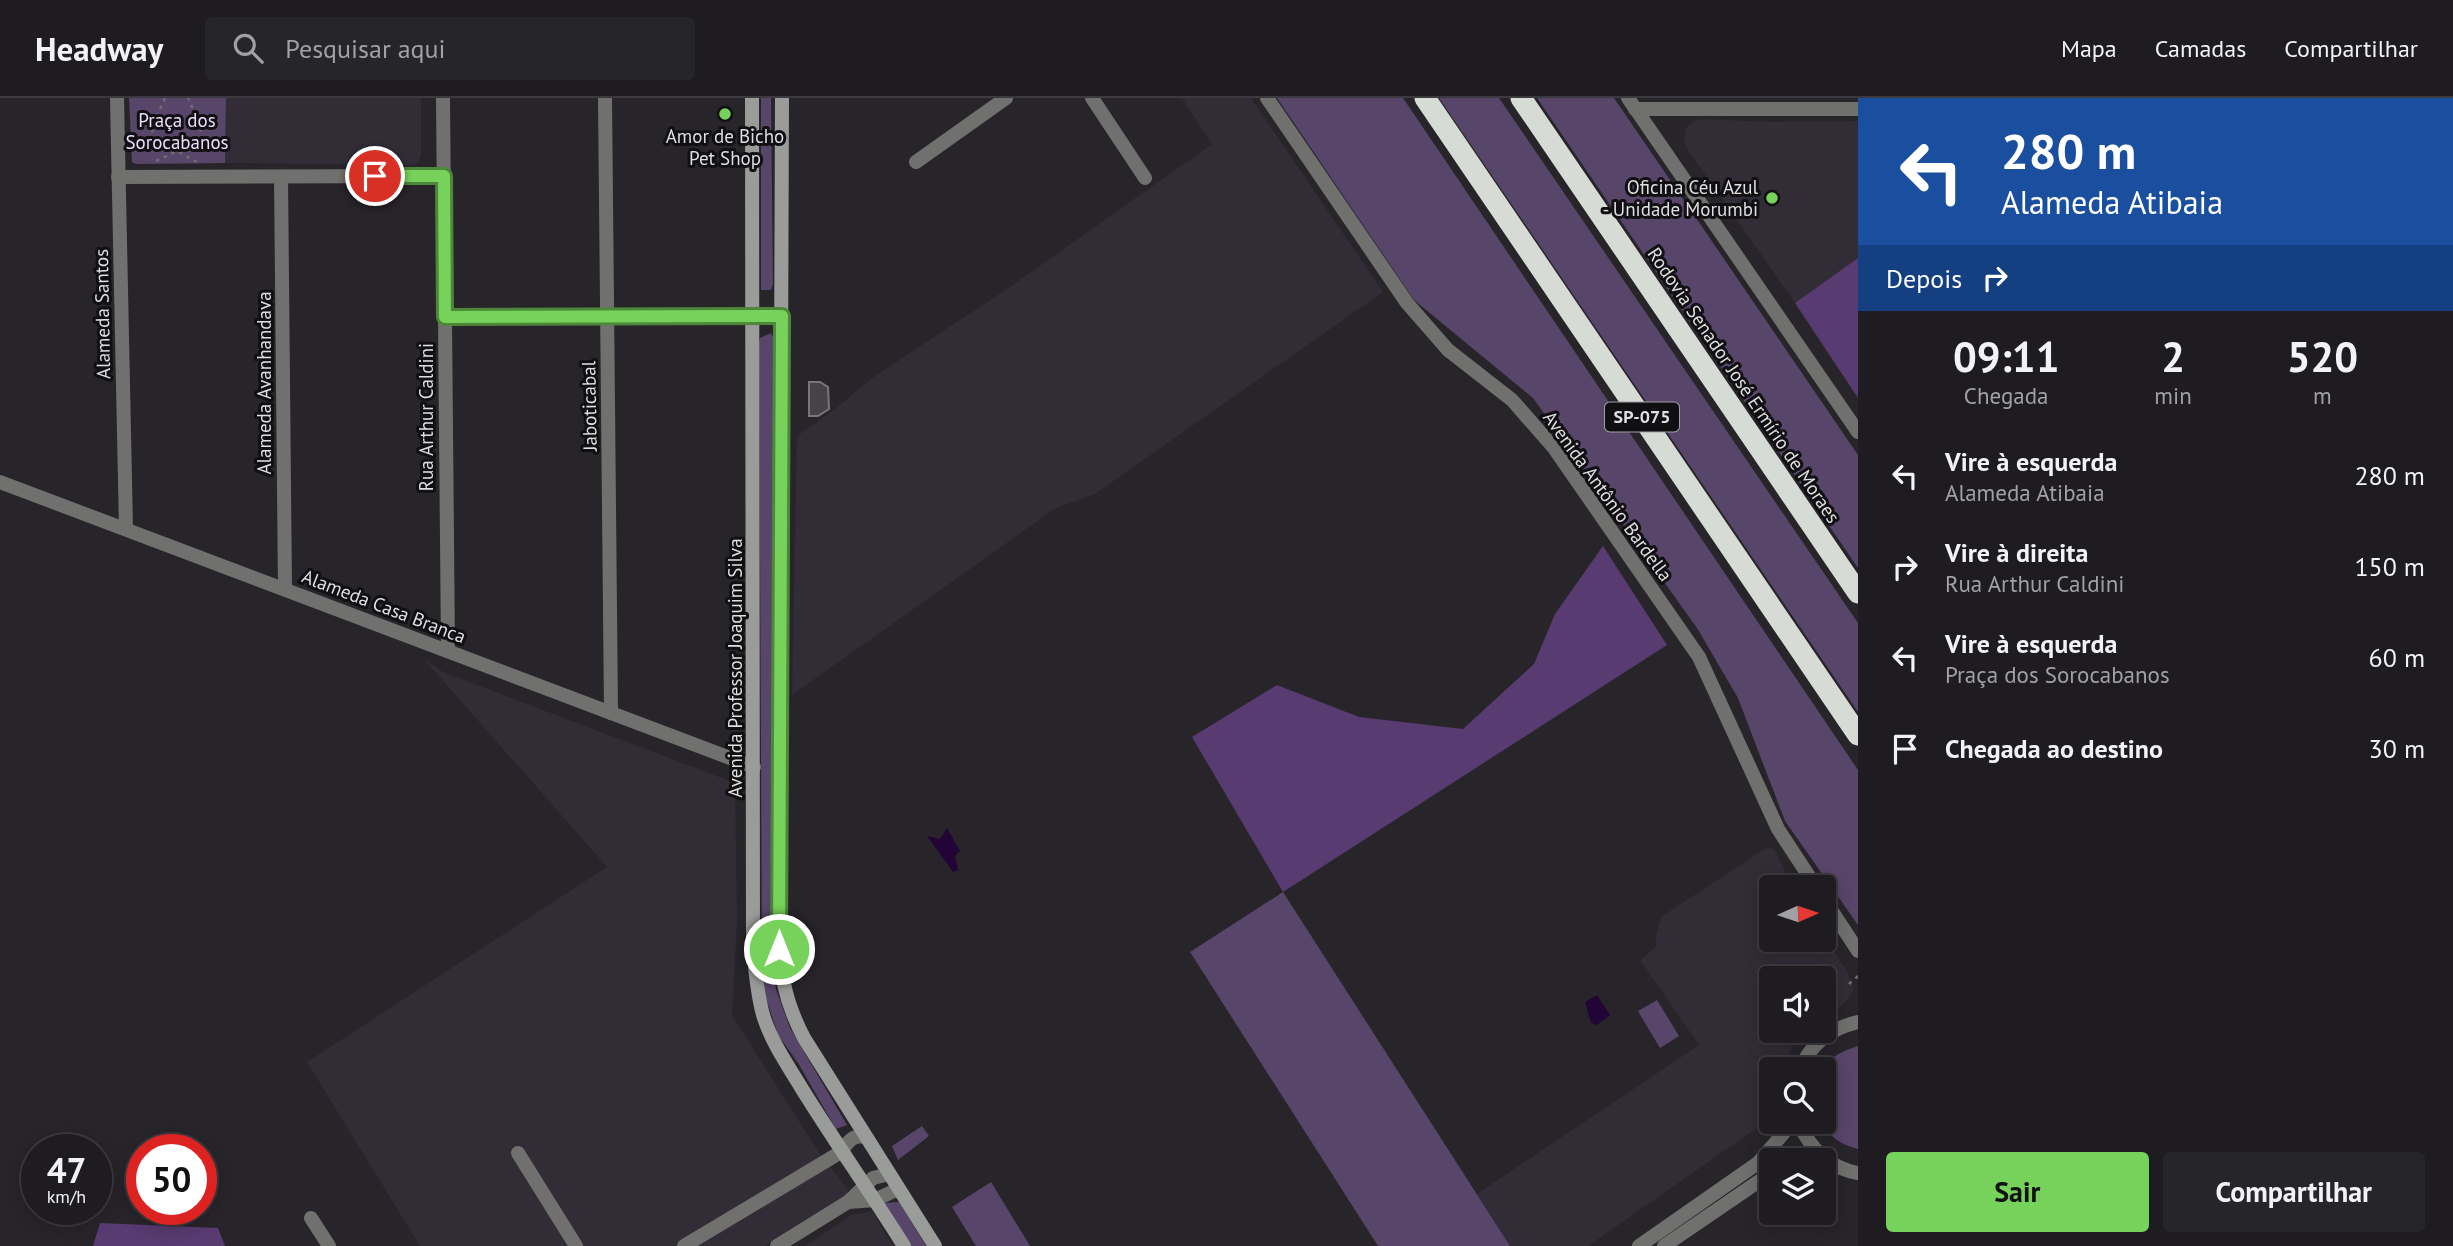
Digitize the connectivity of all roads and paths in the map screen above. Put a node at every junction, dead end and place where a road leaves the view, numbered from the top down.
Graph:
1 (117, 98) edge
2 (165, 98) edge
3 (188, 98) edge
4 (443, 98) edge
5 (605, 98) edge
6 (752, 98) edge
7 (782, 98) edge
8 (1006, 98) edge
9 (1092, 98) edge
10 (1268, 98) edge
11 (1425, 98) edge
12 (1521, 98) edge
13 (1631, 104) edge
14 (1858, 109) edge
15 (916, 162) dead end
16 (444, 176) junction
17 (118, 177) junction
18 (281, 177) junction
19 (1145, 178) dead end
20 (753, 316) junction
21 (782, 316) junction
22 (445, 317) junction
23 (607, 317) junction
24 (1858, 432) edge
25 (0, 482) edge
26 (126, 529) junction
27 (285, 589) junction
28 (1858, 593) edge
29 (448, 651) junction
30 (611, 713) junction
31 (1858, 735) edge
32 (754, 767) junction
33 (1808, 875) edge
34 (1836, 917) edge
35 (1858, 951) edge
36 (1858, 976) edge
37 (1849, 984) dead end
38 (1857, 1021) edge
39 (1806, 1057) edge
40 (1783, 1134) edge
41 (1804, 1134) edge
42 (866, 1136) junction
43 (841, 1152) junction
44 (518, 1153) dead end
45 (1853, 1172) edge
46 (889, 1174) junction
47 (1759, 1181) edge
48 (865, 1184) junction
49 (898, 1189) junction
50 (876, 1200) junction
51 (848, 1202) junction
52 (312, 1218) dead end
53 (329, 1246) edge
54 (576, 1246) edge
55 (684, 1246) edge
56 (777, 1246) edge
57 (904, 1246) edge
58 (935, 1246) edge
59 (1639, 1246) edge
60 (1664, 1246) edge

1 - 17 street, Alameda Santos
2 - 3 path
4 - 16 street, Rua Arthur Caldini
5 - 23 street, Jaboticabal
6 - 20 main road, Avenida Professor Joaquim Silva
7 - 21 main road
8 - 15 street
9 - 19 street
10 - 33 street, Avenida Antônio Bardella
11 - 31 highway, SP-075
12 - 28 highway, Rodovia Senador José Ermírio de Moraes
13 - 14 street
13 - 24 street
16 - 18 street
16 - 22 street, Rua Arthur Caldini
17 - 18 street
17 - 26 street, Alameda Santos
18 - 27 street, Alameda Avanhandava
20 - 21 street
20 - 23 street
20 - 32 main road, Avenida Professor Joaquim Silva
21 - 42 main road
22 - 23 street
22 - 29 street, Rua Arthur Caldini
23 - 30 street, Jaboticabal
25 - 26 street, Alameda Casa Branca
26 - 27 street, Alameda Casa Branca
27 - 29 street, Alameda Casa Branca
29 - 30 street, Alameda Casa Branca
30 - 32 street, Alameda Casa Branca
32 - 43 main road, Avenida Professor Joaquim Silva
34 - 35 street
36 - 37 path
38 - 39 street
40 - 59 street
41 - 45 street
42 - 43 street
42 - 46 main road
43 - 48 main road, Avenida Professor Joaquim Silva
43 - 55 street
44 - 54 street
46 - 48 street
46 - 49 main road
47 - 60 street
48 - 50 main road, Avenida Professor Joaquim Silva
48 - 51 street
49 - 50 street
49 - 58 main road
50 - 51 street
50 - 57 main road, Avenida Professor Joaquim Silva
51 - 56 street
52 - 53 street

